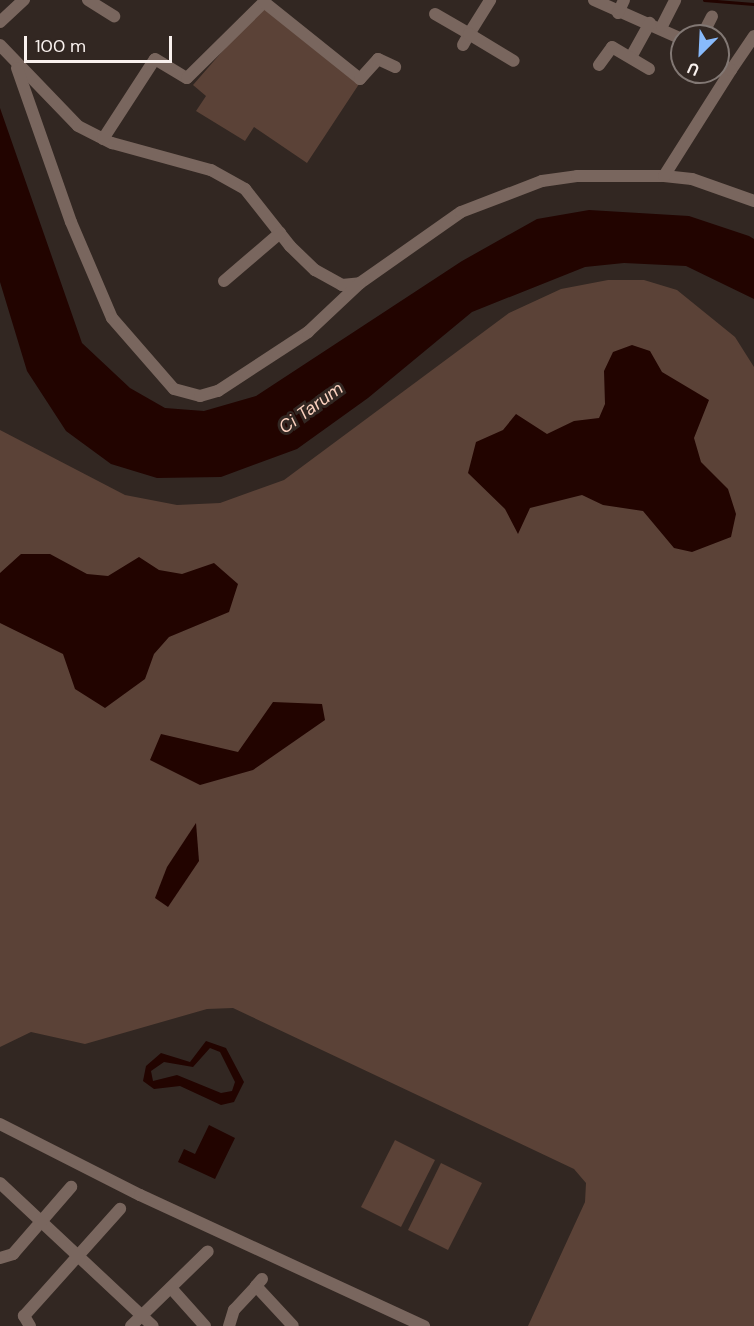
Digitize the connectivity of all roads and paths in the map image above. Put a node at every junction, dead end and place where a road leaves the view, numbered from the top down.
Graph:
1 (24, 0) edge
2 (88, 0) edge
3 (490, 0) edge
4 (594, 0) edge
5 (624, 0) edge
6 (675, 0) edge
7 (265, 1) edge
8 (618, 13) junction
9 (435, 14) dead end
10 (114, 16) dead end
11 (712, 16) dead end
12 (0, 22) edge
13 (708, 24) edge
14 (656, 25) junction
15 (670, 33) edge
16 (754, 36) edge
17 (466, 39) junction
18 (0, 45) edge
19 (631, 57) junction
20 (14, 61) junction
21 (514, 61) dead end
22 (599, 65) dead end
23 (395, 67) dead end
24 (649, 69) dead end
25 (731, 70) joint
26 (103, 139) junction
27 (664, 176) junction
28 (754, 201) edge
29 (280, 233) junction
30 (224, 281) dead end
31 (360, 284) junction
32 (0, 1124) edge
33 (0, 1183) edge
34 (71, 1187) dead end
35 (120, 1209) dead end
36 (42, 1220) junction
37 (208, 1251) dead end
38 (79, 1254) junction
39 (0, 1258) edge
40 (171, 1288) junction
41 (141, 1314) junction
42 (30, 1326) edge
43 (131, 1326) edge
44 (153, 1326) edge
45 (205, 1326) edge
46 (229, 1326) edge
47 (293, 1326) edge
48 (424, 1326) edge

1 - 12 street
2 - 10 street
3 - 17 street
4 - 8 street
5 - 8 street
6 - 14 street
7 - 23 street
7 - 26 street
8 - 14 street
9 - 17 street
11 - 13 street
14 - 15 street
14 - 19 street
16 - 25 street
17 - 21 street
18 - 20 street
19 - 22 street
19 - 24 street
20 - 26 street
20 - 31 street
25 - 27 street
26 - 29 street
27 - 28 street
27 - 31 street
29 - 30 street
29 - 31 street
32 - 48 street
33 - 36 street
34 - 36 street
35 - 38 street
36 - 38 street
36 - 39 street
37 - 40 street
38 - 41 street
38 - 42 street
40 - 41 street
40 - 45 street
41 - 43 street
41 - 44 street
46 - 47 street

